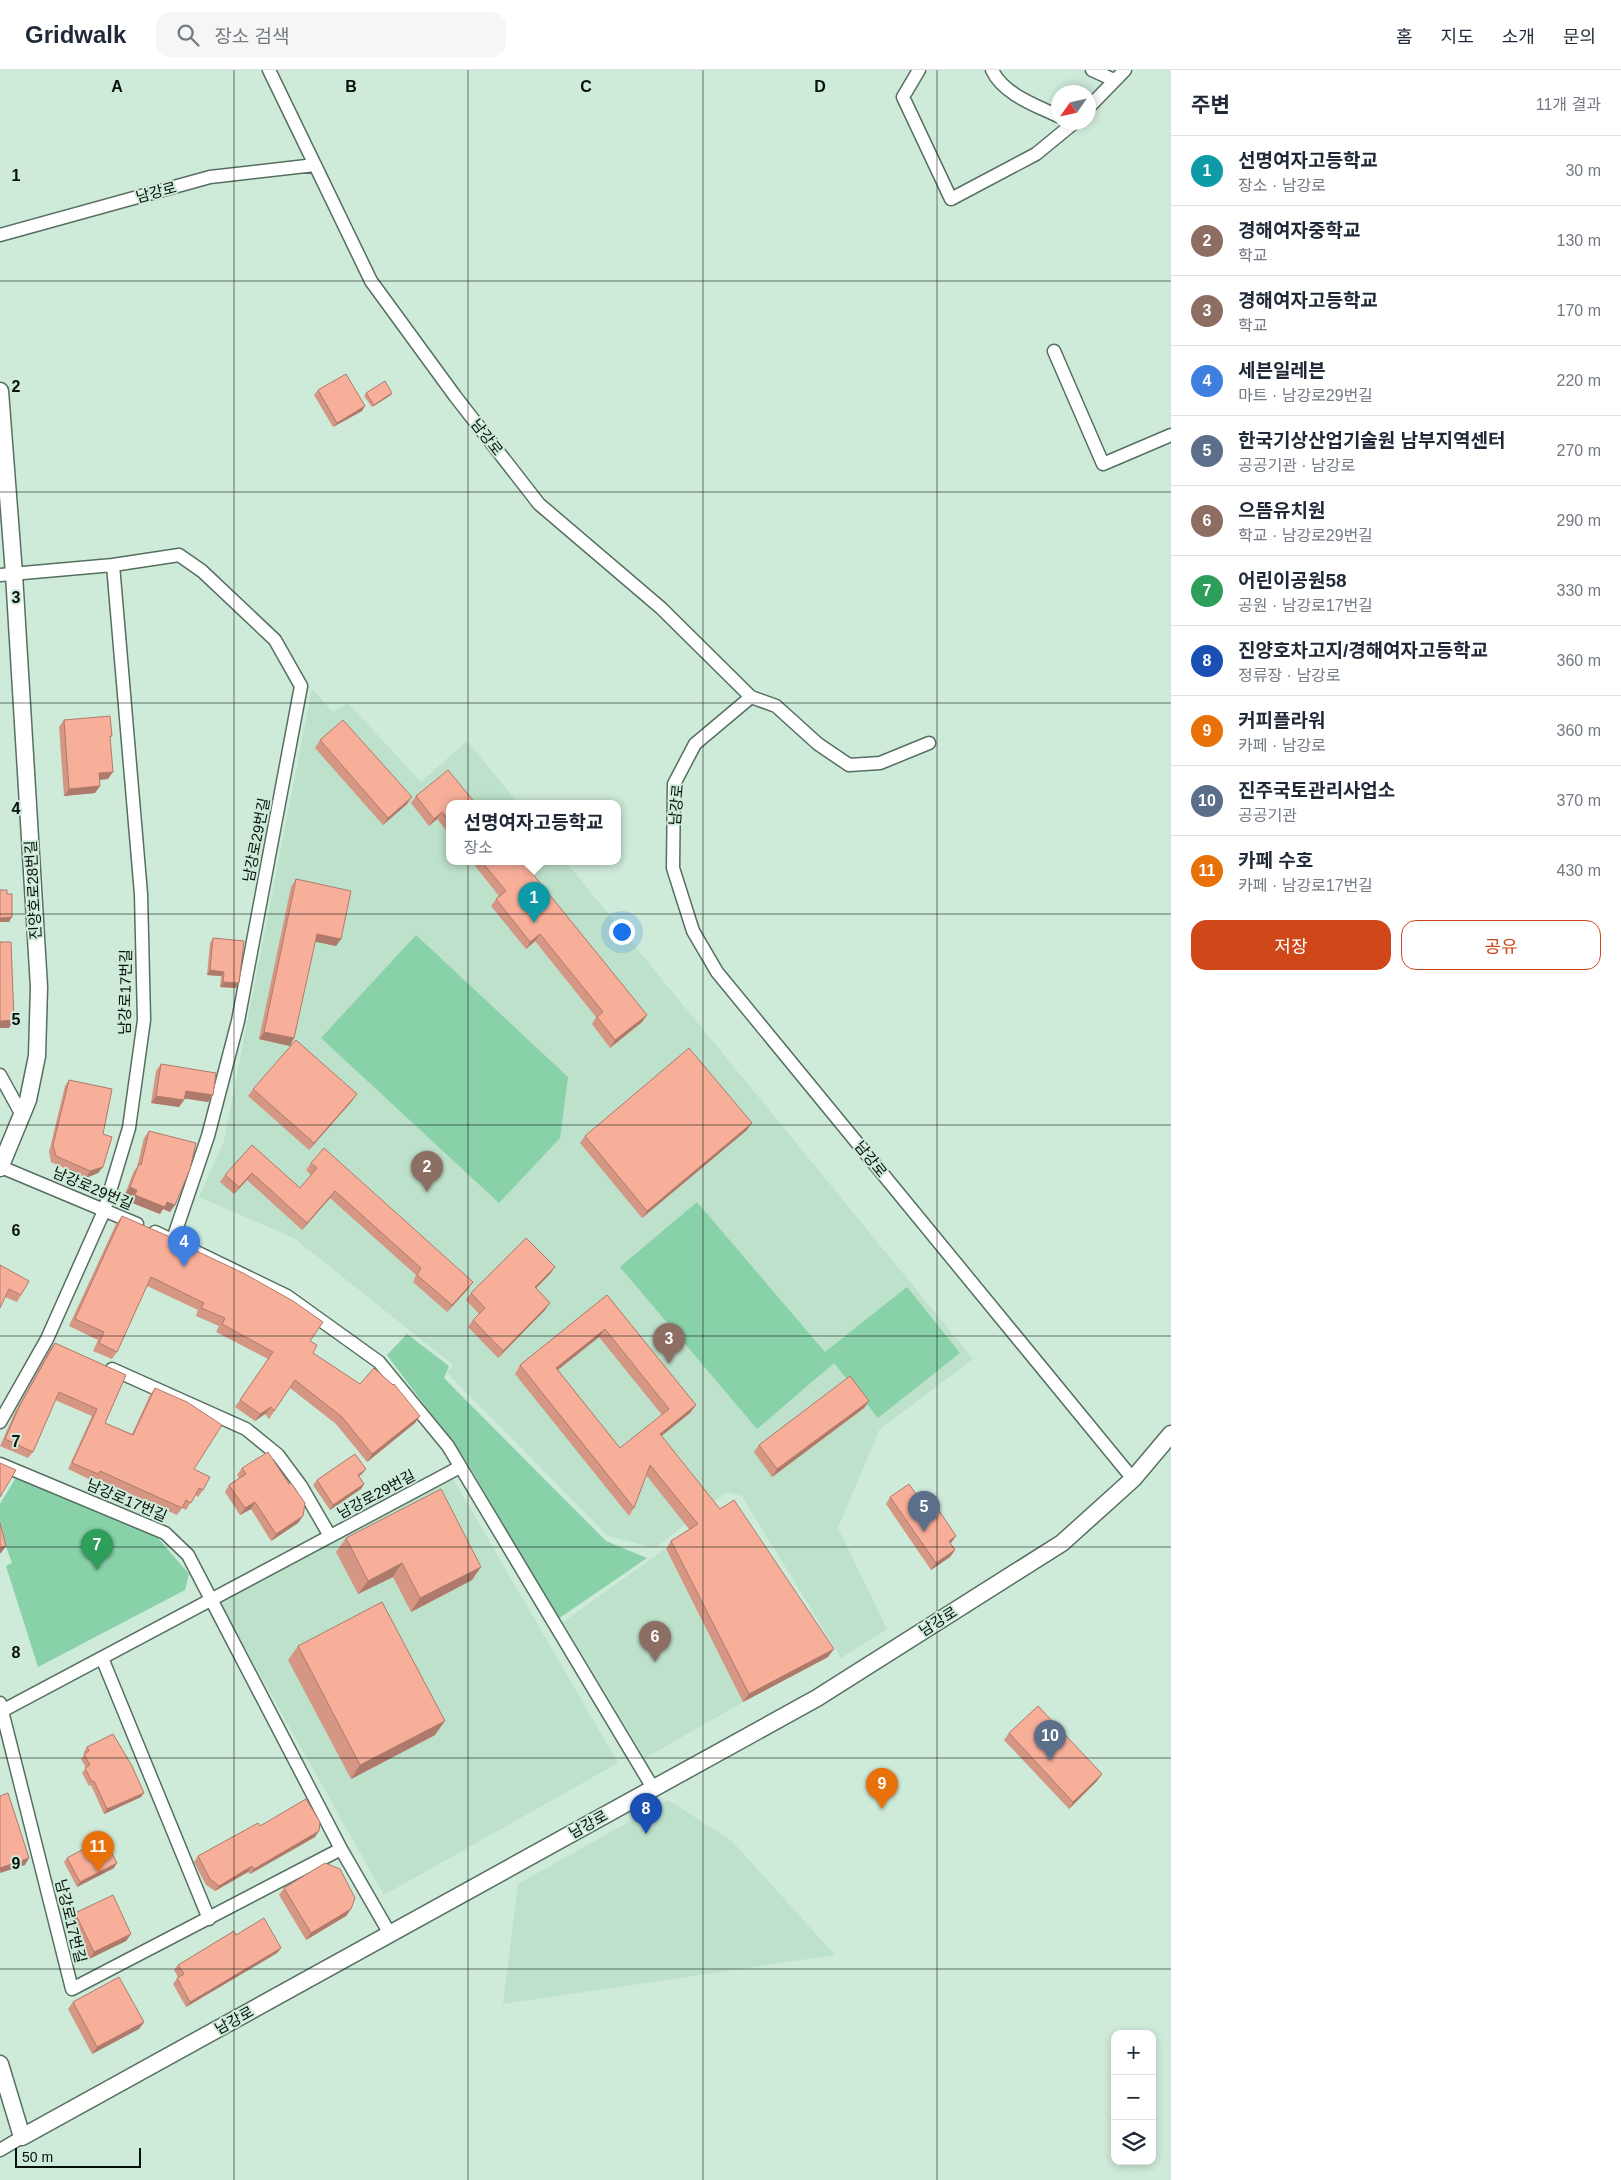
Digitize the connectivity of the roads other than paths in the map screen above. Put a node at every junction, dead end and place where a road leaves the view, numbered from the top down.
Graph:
1 (269, 70) edge
2 (919, 70) edge
3 (992, 70) edge
4 (1092, 70) edge
5 (1125, 70) edge
6 (1114, 80) junction
7 (1096, 99) edge
8 (1051, 112) edge
9 (1065, 130) edge
10 (315, 165) junction
11 (0, 235) edge
12 (1054, 351) dead end
13 (0, 391) edge
14 (1171, 435) edge
15 (113, 565) junction
16 (7, 574) edge
17 (751, 697) junction
18 (929, 743) dead end
19 (0, 1075) edge
20 (22, 1115) junction
21 (0, 1168) edge
22 (104, 1211) junction
23 (173, 1239) junction
24 (101, 1364) edge
25 (0, 1422) edge
26 (1171, 1434) edge
27 (0, 1464) edge
28 (460, 1467) junction
29 (1133, 1479) junction
30 (330, 1536) junction
31 (212, 1600) junction
32 (102, 1658) junction
33 (1, 1707) edge
34 (653, 1788) junction
35 (341, 1849) junction
36 (209, 1918) junction
37 (390, 1934) junction
38 (0, 2064) edge
39 (22, 2137) junction
40 (0, 2150) edge

1 - 10 street, 남강로
2 - 9 street
3 - 8 street
4 - 6 street
5 - 6 street
6 - 7 street
10 - 11 street, 남강로
10 - 17 street, 남강로
12 - 14 street
13 - 16 street, 진양호로28번길
15 - 16 street, 남강로29번길
15 - 22 street, 남강로17번길
15 - 23 street, 남강로29번길
16 - 20 street, 진양호로28번길
17 - 18 street
17 - 29 street, 남강로
19 - 20 street
20 - 21 street, 진양호로28번길
21 - 22 street, 남강로29번길
22 - 23 street, 남강로29번길
22 - 25 street, 남강로17번길
23 - 28 street, 남강로29번길
24 - 30 street, 남강로29번길
26 - 29 street, 남강로
27 - 31 street, 남강로17번길
28 - 30 street, 남강로29번길
28 - 34 street, 남강로29번길
29 - 34 street, 남강로
30 - 31 street
31 - 32 street, 남강로17번길
31 - 35 street, 남강로17번길
32 - 33 street, 남강로17번길
32 - 36 street
33 - 36 street, 남강로17번길
34 - 37 street, 남강로
35 - 36 street, 남강로17번길
35 - 37 street, 남강로17번길
37 - 39 street, 남강로
38 - 39 street
39 - 40 street

